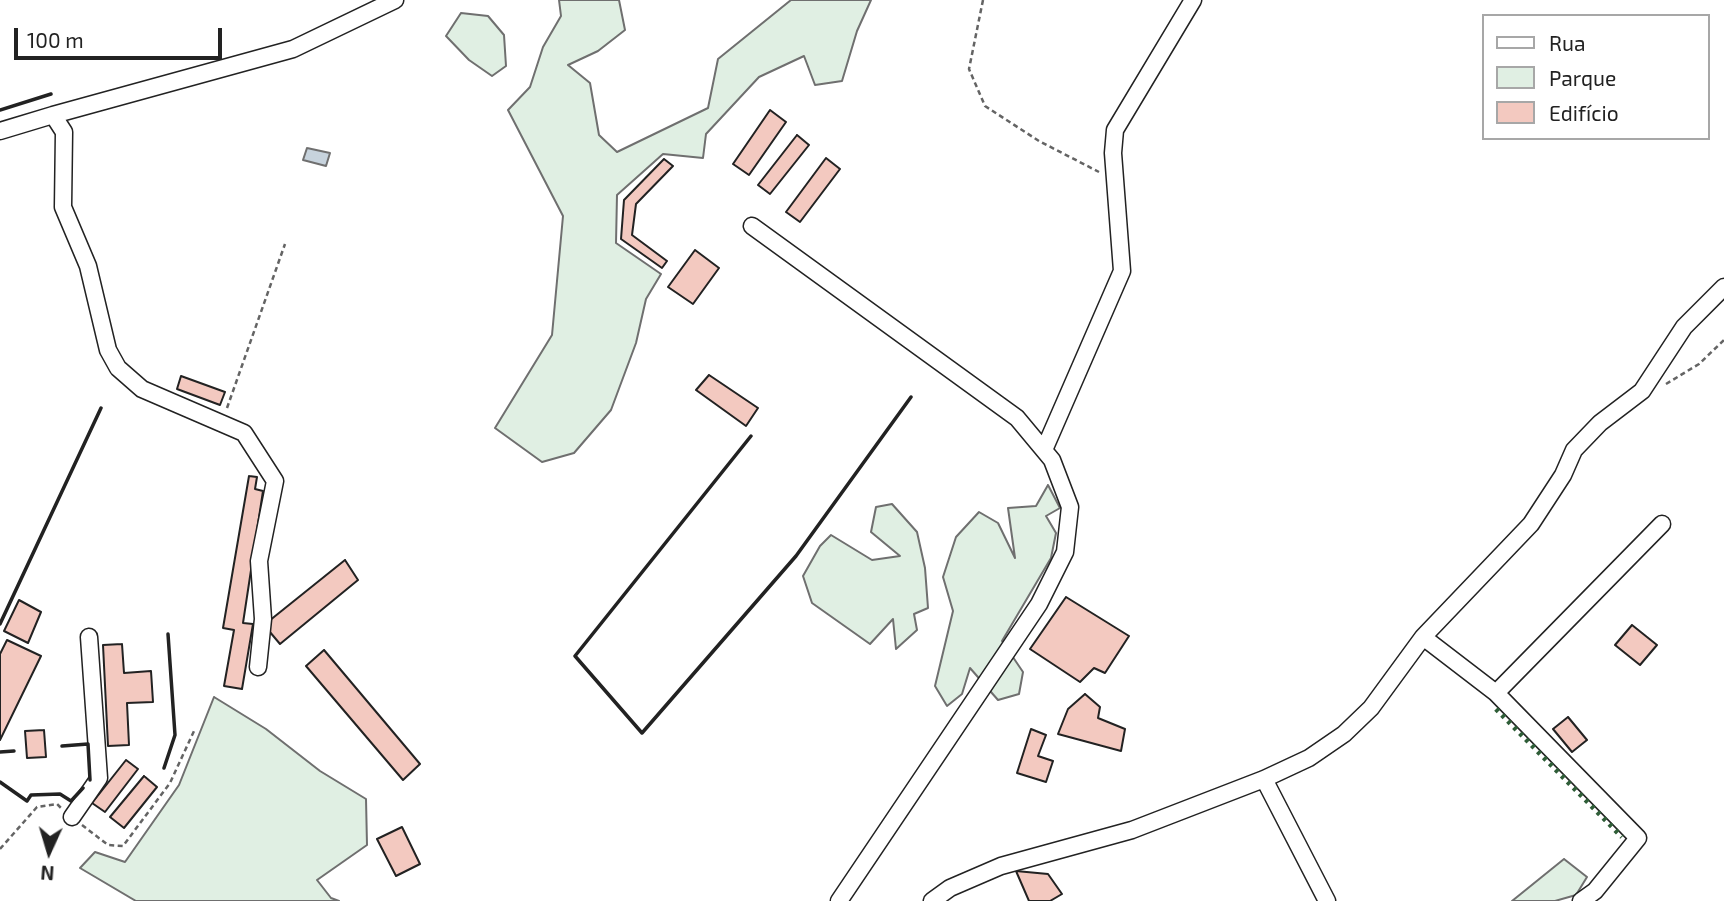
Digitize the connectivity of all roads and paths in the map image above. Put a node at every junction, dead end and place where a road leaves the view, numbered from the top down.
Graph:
1 (395, 0) edge
2 (983, 0) edge
3 (1193, 0) edge
4 (53, 115) junction
5 (0, 131) edge
6 (1115, 181) junction
7 (752, 226) dead end
8 (285, 244) dead end
9 (1724, 287) edge
10 (223, 421) junction
11 (1044, 450) junction
12 (1662, 524) dead end
13 (89, 637) dead end
14 (1423, 637) junction
15 (258, 667) dead end
16 (1496, 693) junction
17 (194, 731) dead end
18 (1264, 779) junction
19 (72, 817) junction
20 (0, 849) edge
21 (839, 901) edge
22 (932, 901) edge
23 (1327, 901) edge
24 (1581, 901) edge

1 - 4 street
2 - 6 path
3 - 6 street
4 - 5 street
4 - 10 street
6 - 11 street
7 - 11 street
8 - 10 path
9 - 14 street
10 - 15 street
11 - 21 street
12 - 16 street
13 - 19 street
14 - 16 street
14 - 18 street
16 - 24 street
17 - 19 path
18 - 22 street
18 - 23 street
19 - 20 path

